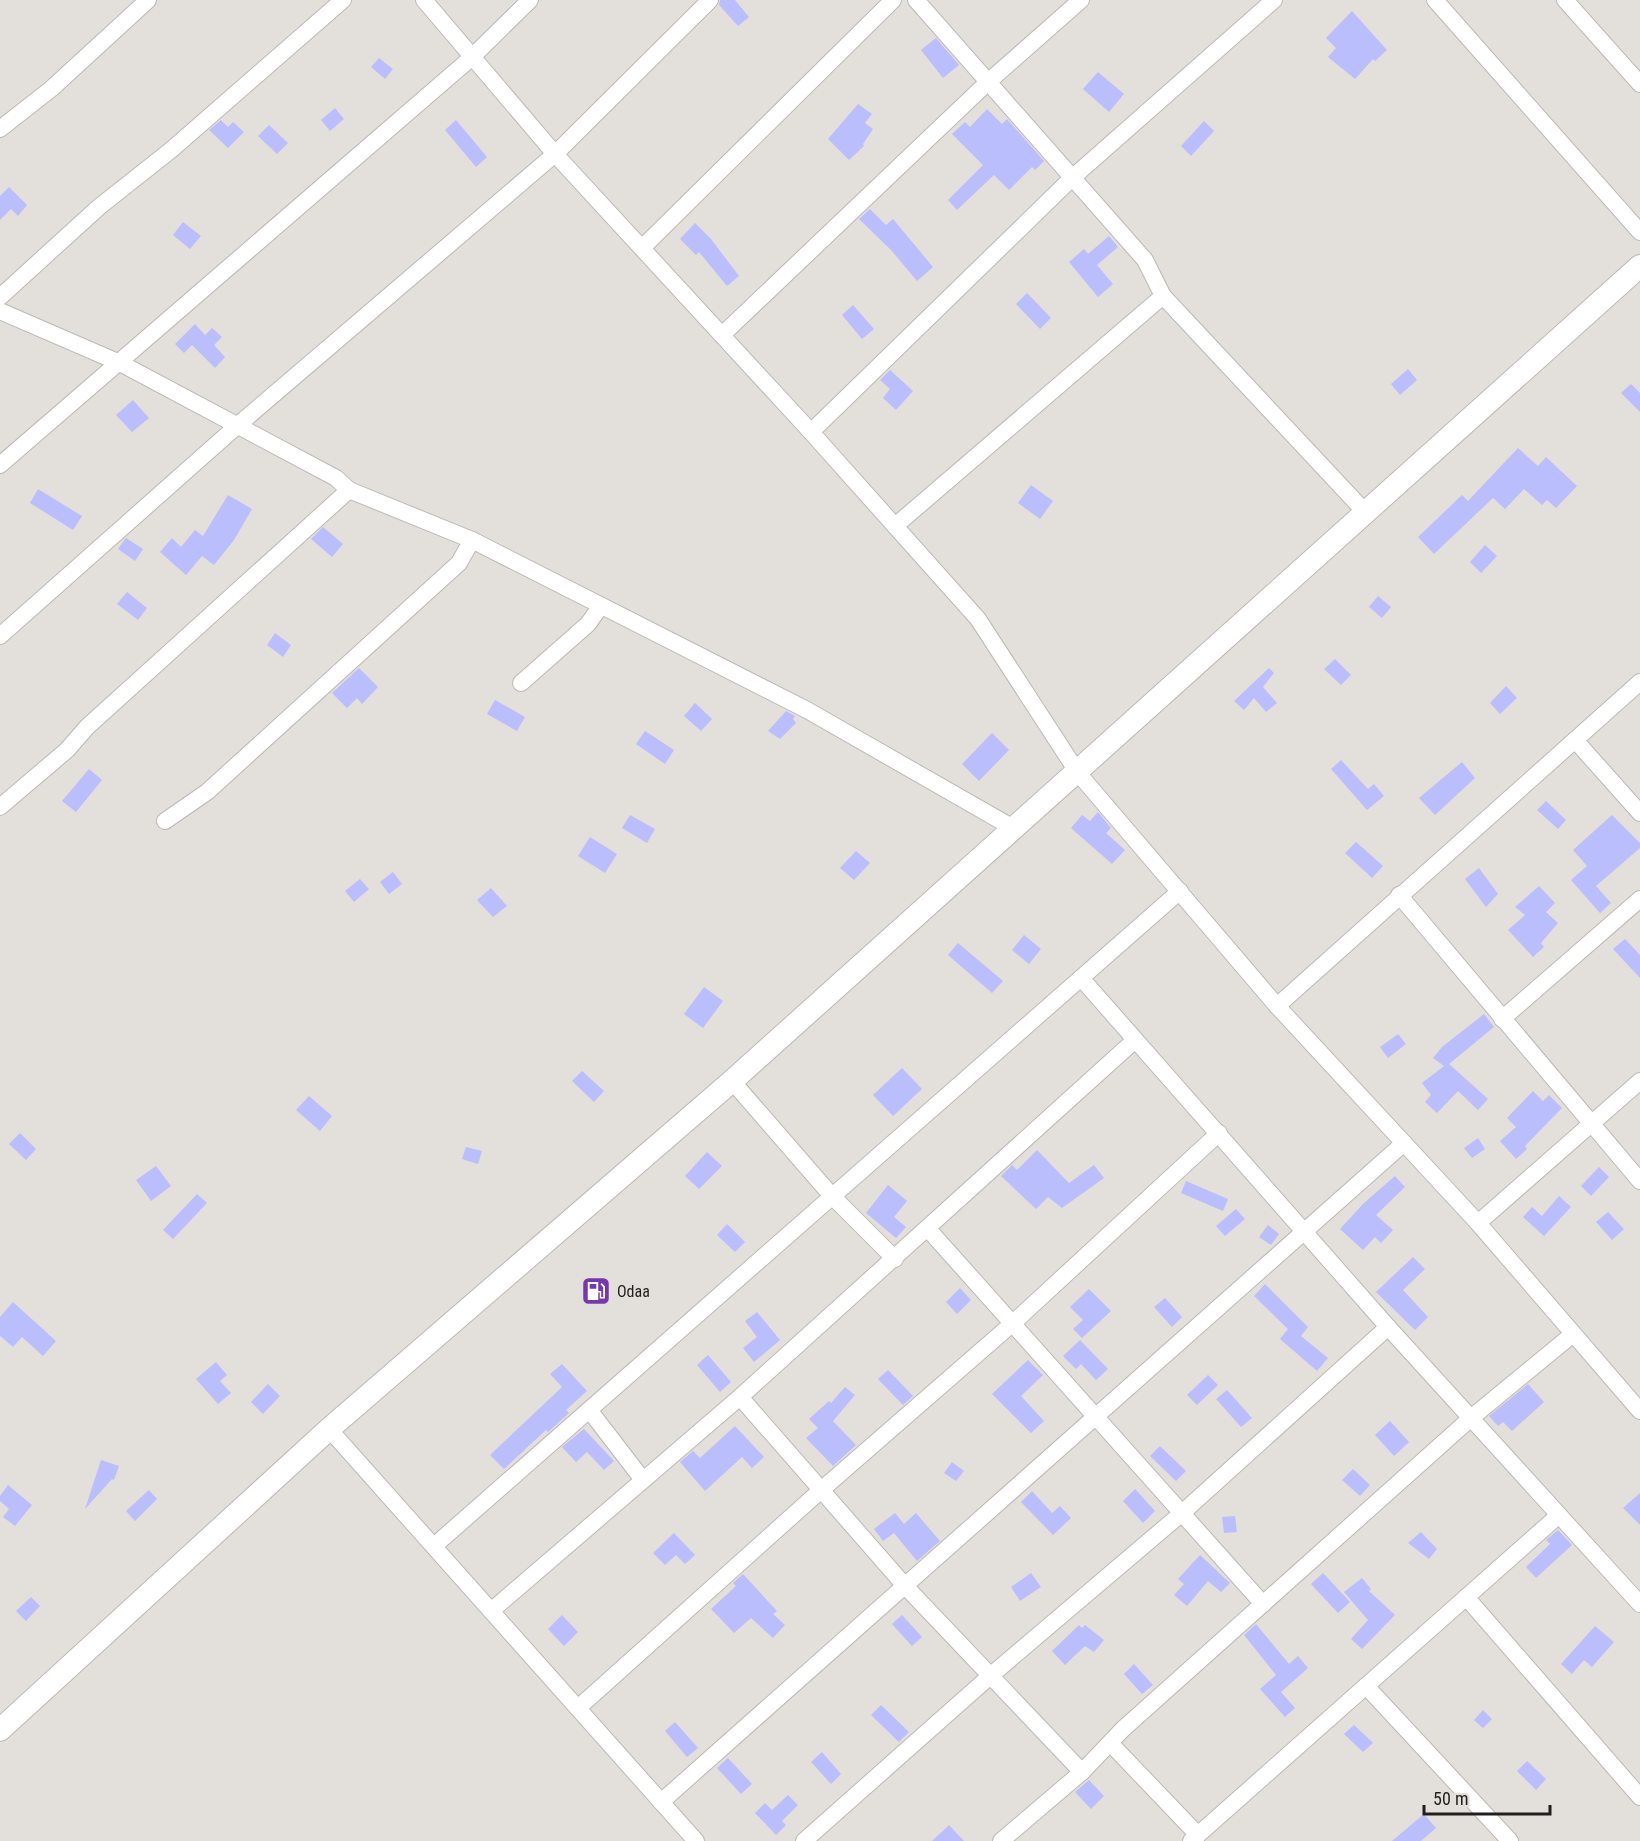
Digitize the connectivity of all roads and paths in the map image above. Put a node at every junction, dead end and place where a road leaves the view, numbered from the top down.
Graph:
1 (148, 0) edge
2 (343, 0) edge
3 (424, 0) edge
4 (530, 0) edge
5 (710, 0) edge
6 (892, 0) edge
7 (915, 0) edge
8 (1081, 0) edge
9 (1274, 0) edge
10 (1435, 0) edge
11 (1565, 0) edge
12 (471, 58) junction
13 (988, 82) junction
14 (1640, 83) edge
15 (0, 129) edge
16 (555, 154) junction
17 (1072, 178) junction
18 (1640, 232) edge
19 (642, 248) junction
20 (1640, 266) edge
21 (1163, 296) junction
22 (0, 297) edge
23 (0, 311) edge
24 (722, 335) junction
25 (120, 363) junction
26 (238, 425) junction
27 (811, 432) junction
28 (0, 465) edge
29 (349, 490) junction
30 (1366, 513) junction
31 (895, 526) junction
32 (472, 540) junction
33 (600, 607) junction
34 (0, 636) edge
35 (1640, 682) edge
36 (521, 683) dead end
37 (1575, 740) junction
38 (1078, 773) junction
39 (0, 807) edge
40 (1640, 813) edge
41 (165, 821) dead end
42 (1015, 829) junction
43 (1180, 891) junction
44 (1399, 895) junction
45 (1640, 898) edge
46 (1081, 978) junction
47 (1277, 1006) junction
48 (1502, 1019) junction
49 (1135, 1040) junction
50 (732, 1081) junction
51 (1640, 1081) edge
52 (1591, 1123) junction
53 (1219, 1133) junction
54 (1404, 1143) junction
55 (1640, 1180) edge
56 (831, 1195) junction
57 (1478, 1223) junction
58 (928, 1229) junction
59 (1305, 1230) junction
60 (895, 1259) junction
61 (1013, 1323) junction
62 (1388, 1327) junction
63 (1573, 1334) junction
64 (740, 1397) junction
65 (590, 1411) junction
66 (1640, 1411) edge
67 (1095, 1415) junction
68 (1471, 1418) junction
69 (329, 1429) junction
70 (644, 1480) junction
71 (820, 1491) junction
72 (1182, 1513) junction
73 (1559, 1515) junction
74 (434, 1546) junction
75 (906, 1587) junction
76 (1466, 1597) junction
77 (1263, 1604) junction
78 (1640, 1604) edge
79 (491, 1611) junction
80 (989, 1677) junction
81 (1366, 1686) junction
82 (578, 1708) junction
83 (0, 1730) edge
84 (1111, 1744) junction
85 (1082, 1772) junction
86 (1640, 1797) edge
87 (661, 1802) junction
88 (1194, 1838) edge
89 (696, 1841) edge
90 (804, 1841) edge
91 (1001, 1841) edge
92 (1510, 1841) edge

1 - 15 street
2 - 22 street
3 - 12 street
4 - 12 street
5 - 16 street
6 - 19 street
7 - 13 street
8 - 13 street
9 - 17 street
10 - 18 street
11 - 14 street
12 - 16 street
12 - 25 street
13 - 17 street
13 - 24 street
16 - 19 street
16 - 26 street
17 - 21 street
17 - 27 street
19 - 24 street
20 - 30 main road
21 - 30 street
21 - 31 street
23 - 25 street
24 - 27 street
25 - 26 street
25 - 28 street
26 - 29 street
26 - 34 street
27 - 31 street
29 - 32 street
29 - 39 street
30 - 38 main road
31 - 38 street
32 - 33 street
32 - 41 street
33 - 36 street
33 - 42 street
35 - 37 street
37 - 40 street
37 - 44 street
38 - 42 main road
38 - 43 street
42 - 50 main road
43 - 46 street
43 - 47 street
44 - 47 street
44 - 48 street
45 - 48 street
46 - 49 street
46 - 56 street
47 - 54 street
48 - 52 street
49 - 53 street
49 - 58 street
50 - 56 street
50 - 69 main road
51 - 52 street
52 - 55 street
52 - 57 street
53 - 59 street
53 - 61 street
54 - 57 street
54 - 59 street
56 - 60 street
56 - 65 street
57 - 63 street
58 - 60 street
58 - 61 street
59 - 62 street
59 - 67 street
60 - 64 street
61 - 67 street
61 - 71 street
62 - 68 street
62 - 72 street
63 - 66 street
63 - 68 street
64 - 70 street
64 - 71 street
65 - 70 street
65 - 74 street
67 - 72 street
67 - 75 street
68 - 73 street
68 - 77 street
69 - 74 street
69 - 83 main road
70 - 79 street
71 - 75 street
71 - 82 street
72 - 77 street
72 - 80 street
73 - 76 street
73 - 78 street
74 - 79 street
75 - 80 street
75 - 87 street
76 - 81 street
76 - 86 street
77 - 84 street
79 - 82 street
80 - 85 street
80 - 90 street
81 - 88 street
81 - 92 street
82 - 87 street
84 - 85 street
84 - 88 street
85 - 91 street
87 - 89 street

